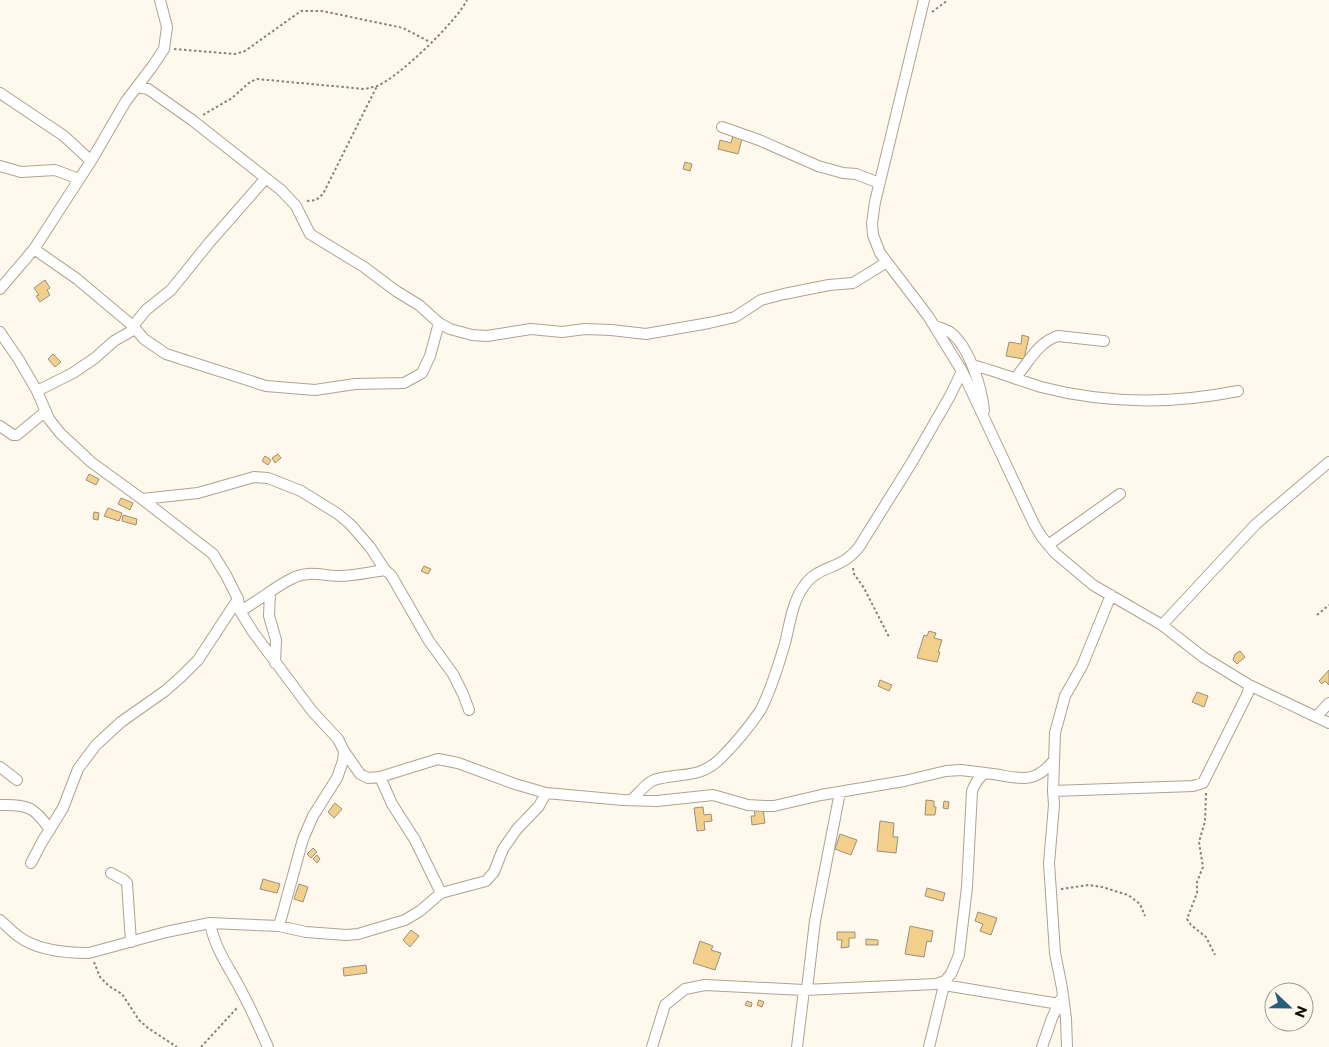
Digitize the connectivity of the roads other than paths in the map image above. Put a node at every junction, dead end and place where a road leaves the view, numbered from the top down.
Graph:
1 (160, 0) edge
2 (924, 0) edge
3 (137, 87) junction
4 (0, 93) edge
5 (722, 127) dead end
6 (91, 161) junction
7 (0, 166) edge
8 (80, 179) junction
9 (265, 179) junction
10 (879, 183) junction
11 (34, 249) junction
12 (886, 262) junction
13 (0, 289) edge
14 (439, 323) junction
15 (935, 326) junction
16 (134, 327) junction
17 (0, 332) edge
18 (1104, 340) dead end
19 (972, 365) junction
20 (962, 371) junction
21 (1016, 378) junction
22 (37, 391) junction
23 (1238, 391) dead end
24 (46, 411) junction
25 (985, 417) junction
26 (0, 426) edge
27 (1329, 462) edge
28 (1120, 494) dead end
29 (142, 499) junction
30 (1048, 545) junction
31 (385, 570) junction
32 (270, 592) junction
33 (1111, 595) junction
34 (238, 599) junction
35 (240, 611) junction
36 (1162, 625) junction
37 (275, 663) junction
38 (1249, 685) junction
39 (1329, 703) edge
40 (469, 710) dead end
41 (1317, 716) junction
42 (1329, 723) edge
43 (344, 751) junction
44 (1054, 760) junction
45 (0, 767) edge
46 (985, 773) junction
47 (360, 774) junction
48 (380, 777) junction
49 (337, 778) junction
50 (17, 780) dead end
51 (1053, 791) junction
52 (840, 792) junction
53 (546, 793) junction
54 (632, 800) junction
55 (0, 805) edge
56 (50, 830) junction
57 (31, 863) dead end
58 (111, 873) dead end
59 (441, 893) junction
60 (0, 920) edge
61 (210, 923) junction
62 (279, 926) junction
63 (131, 942) junction
64 (945, 983) junction
65 (805, 990) junction
66 (1061, 1000) junction
67 (268, 1047) edge
68 (652, 1047) edge
69 (797, 1047) edge
70 (929, 1047) edge
71 (1042, 1047) edge
72 (1067, 1047) edge

1 - 3 street
2 - 10 street
3 - 6 street
3 - 9 street
4 - 6 street
5 - 10 street
6 - 8 street
7 - 8 street
8 - 11 street
9 - 14 street
9 - 16 street
10 - 12 street
11 - 13 street
11 - 16 street
12 - 14 street
12 - 15 street
14 - 16 street
15 - 19 street
15 - 20 street
16 - 22 street
17 - 22 street
18 - 21 street
19 - 21 street
19 - 25 street
20 - 25 street
20 - 54 street
21 - 23 street
22 - 24 street
24 - 26 street
24 - 29 street
25 - 30 street
27 - 36 street
28 - 30 street
29 - 31 street
29 - 34 street
30 - 33 street
31 - 32 street
31 - 40 street
32 - 35 street
32 - 37 street
33 - 36 street
33 - 44 street
34 - 35 street
34 - 56 street
35 - 37 street
36 - 38 street
37 - 43 street
38 - 41 street
38 - 51 street
39 - 41 street
41 - 42 street
43 - 47 street
43 - 49 street
44 - 46 street
44 - 51 street
45 - 50 street
46 - 52 street
46 - 64 street
47 - 48 street
47 - 49 street
48 - 53 street
48 - 59 street
49 - 62 street
51 - 66 street
52 - 54 street
52 - 65 street
53 - 54 street
53 - 59 street
55 - 56 street
56 - 57 street
58 - 63 street
59 - 62 street
60 - 63 street
61 - 62 street
61 - 63 street
61 - 67 street
64 - 65 street
64 - 66 street
64 - 70 street
65 - 68 street
65 - 69 street
66 - 71 street
66 - 72 street

